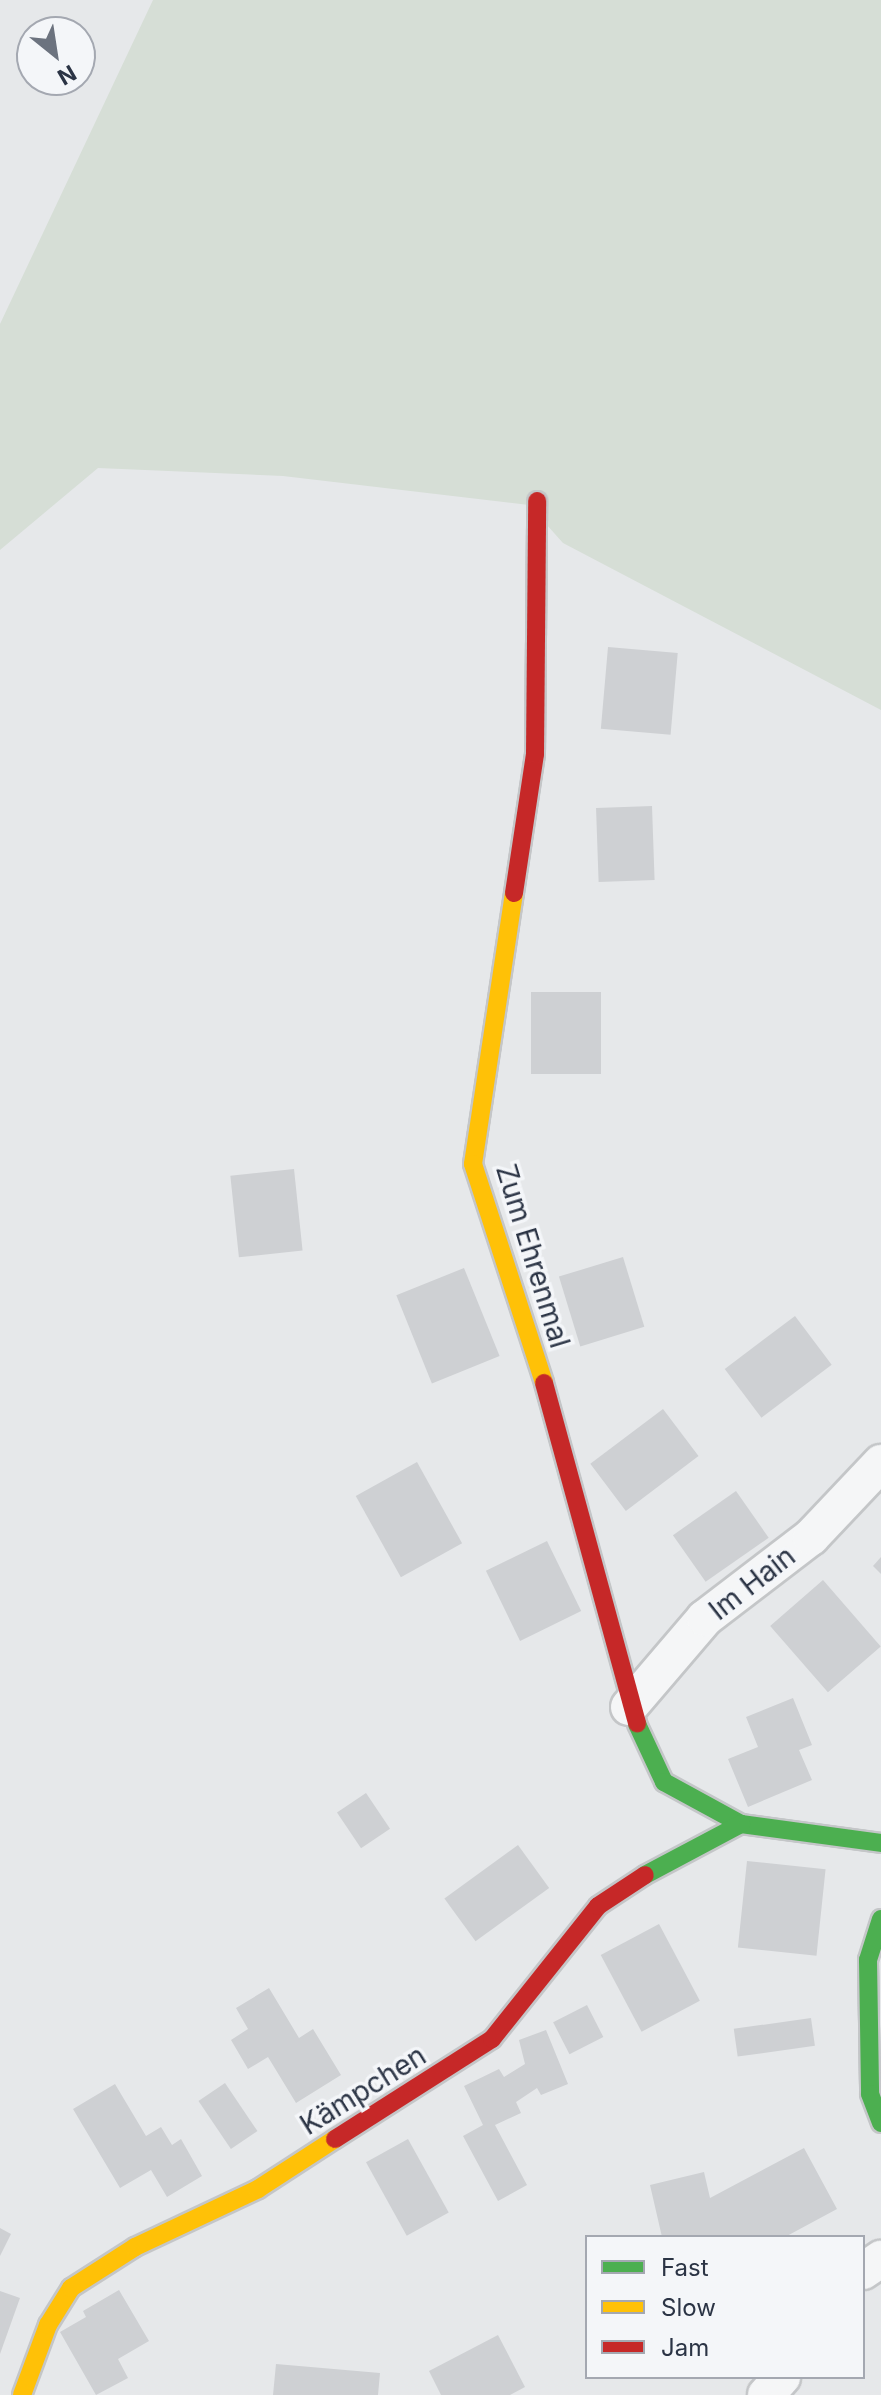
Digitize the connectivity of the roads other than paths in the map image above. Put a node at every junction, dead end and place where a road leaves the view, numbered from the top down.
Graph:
1 (537, 501) dead end
2 (881, 1463) edge
3 (629, 1707) junction
4 (741, 1824) junction
5 (881, 1843) edge
6 (881, 1919) edge
7 (881, 2123) edge
8 (780, 2379) edge
9 (22, 2395) edge
10 (766, 2395) edge

1 - 3 street, Zum Ehrenmal
2 - 3 street, Im Hain
3 - 4 street, Zum Ehrenmal
4 - 5 street, Zum Ehrenmal
4 - 9 street, Kämpchen
6 - 7 street
8 - 10 street

